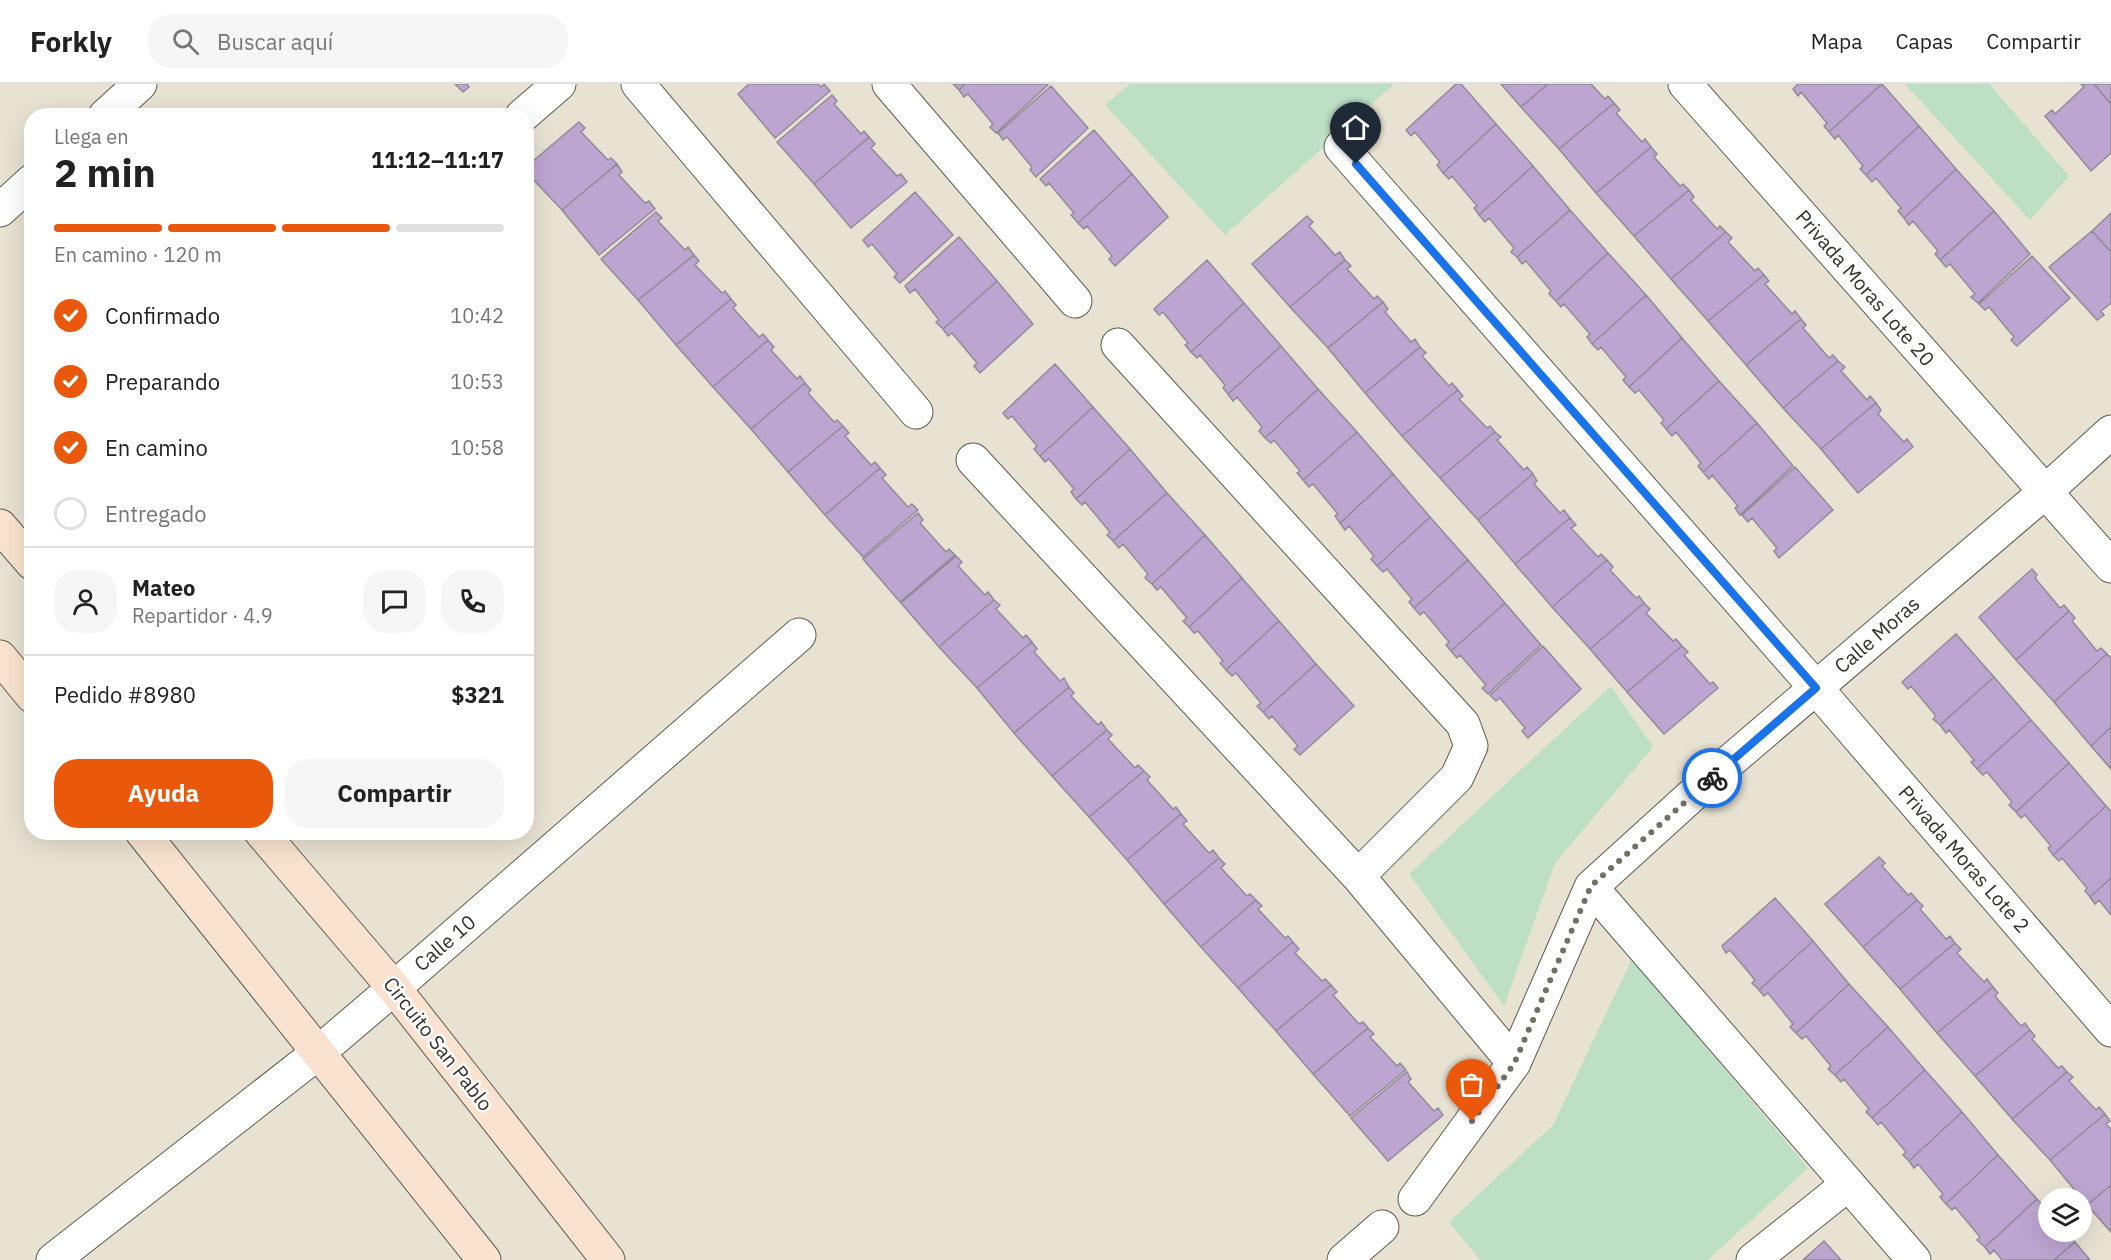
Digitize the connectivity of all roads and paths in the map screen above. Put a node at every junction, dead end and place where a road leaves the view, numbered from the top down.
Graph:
1 (140, 84) edge
2 (559, 84) edge
3 (638, 84) edge
4 (889, 84) edge
5 (1685, 84) edge
6 (114, 108) edge
7 (531, 108) edge
8 (1341, 147) dead end
9 (24, 188) edge
10 (0, 210) edge
11 (1075, 301) dead end
12 (1118, 345) dead end
13 (916, 412) dead end
14 (2111, 432) edge
15 (973, 460) dead end
16 (2045, 492) junction
17 (0, 526) edge
18 (24, 554) edge
19 (2111, 566) edge
20 (799, 635) dead end
21 (0, 657) edge
22 (24, 686) edge
23 (1816, 688) junction
24 (148, 840) edge
25 (268, 840) edge
26 (1358, 876) junction
27 (1591, 886) junction
28 (394, 988) junction
29 (2111, 1030) edge
30 (319, 1052) junction
31 (1514, 1064) junction
32 (1847, 1185) junction
33 (1415, 1199) dead end
34 (1382, 1227) dead end
35 (53, 1260) edge
36 (484, 1260) edge
37 (608, 1260) edge
38 (1344, 1260) edge
39 (1754, 1260) edge
40 (1914, 1260) edge

1 - 6 street
2 - 7 street
3 - 13 street
4 - 11 street
5 - 16 street, Privada Moras Lote 20
8 - 23 street, Privada Moras Lote 2
9 - 10 street
12 - 26 street
14 - 16 street, Calle Moras
15 - 26 street
16 - 19 street, Privada Moras Lote 20
16 - 23 street, Calle Moras
17 - 18 main road
20 - 28 street, Calle 10
21 - 22 main road
23 - 27 street, Calle Moras
23 - 29 street, Privada Moras Lote 2
24 - 30 main road
25 - 28 main road, Circuito San Pablo
26 - 31 street
27 - 31 street, Calle Moras
27 - 32 street
28 - 30 street, Calle 10
28 - 37 main road, Circuito San Pablo
30 - 35 street, Calle 10
30 - 36 main road
31 - 33 street, Calle Moras
32 - 39 street
32 - 40 street
34 - 38 street

